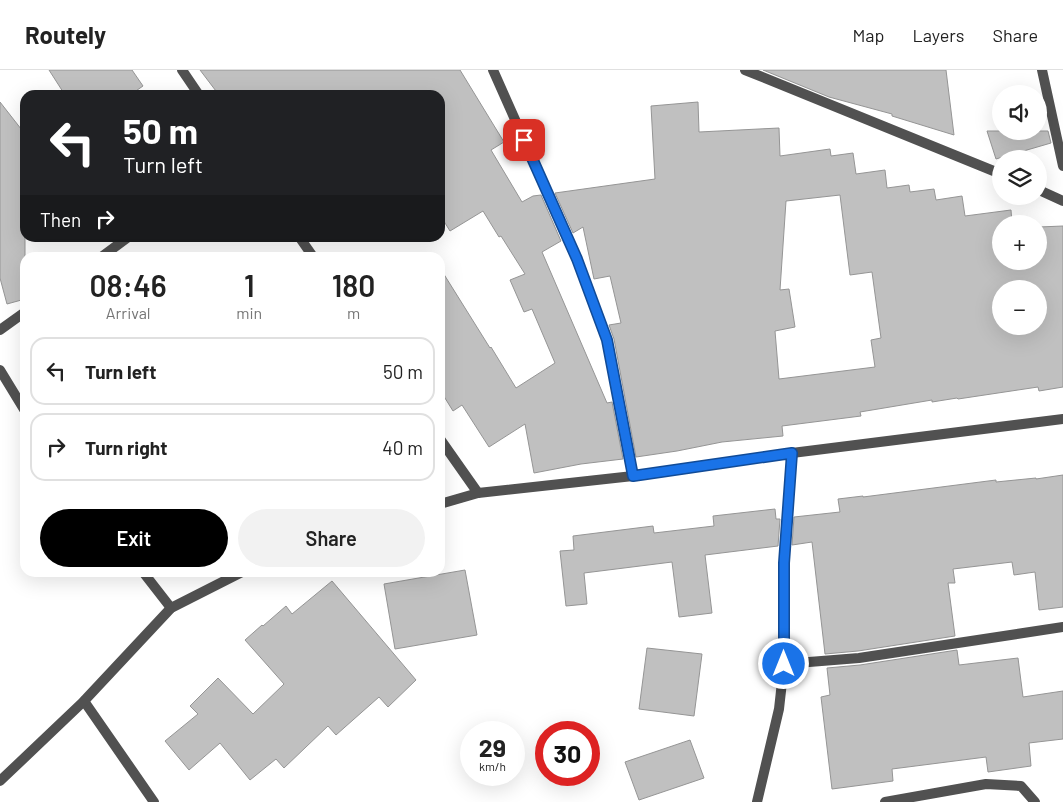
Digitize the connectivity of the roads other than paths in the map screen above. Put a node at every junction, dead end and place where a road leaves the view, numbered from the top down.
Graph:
1 (182, 70) edge
2 (492, 70) edge
3 (745, 70) edge
4 (1042, 70) edge
5 (196, 90) edge
6 (1063, 166) edge
7 (992, 170) edge
8 (1047, 194) edge
9 (1063, 201) edge
10 (122, 242) edge
11 (108, 252) edge
12 (20, 316) edge
13 (0, 330) edge
14 (0, 370) edge
15 (20, 403) edge
16 (1063, 419) edge
17 (445, 446) edge
18 (792, 453) junction
19 (633, 476) junction
20 (478, 493) junction
21 (445, 503) edge
22 (147, 577) edge
23 (232, 577) edge
24 (171, 608) junction
25 (1063, 627) edge
26 (784, 664) junction
27 (84, 701) junction
28 (0, 781) edge
29 (154, 802) edge
30 (757, 802) edge
31 (884, 802) edge
32 (1035, 802) edge

1 - 5 street
2 - 19 street
3 - 7 street
4 - 6 street
8 - 9 street
10 - 11 street
12 - 13 street
14 - 15 street
16 - 18 street
17 - 20 street
18 - 19 street
18 - 26 street
19 - 20 street
20 - 21 street
22 - 24 street
23 - 24 street
24 - 27 street
25 - 26 street
26 - 30 street
27 - 28 street
27 - 29 street
31 - 32 street

